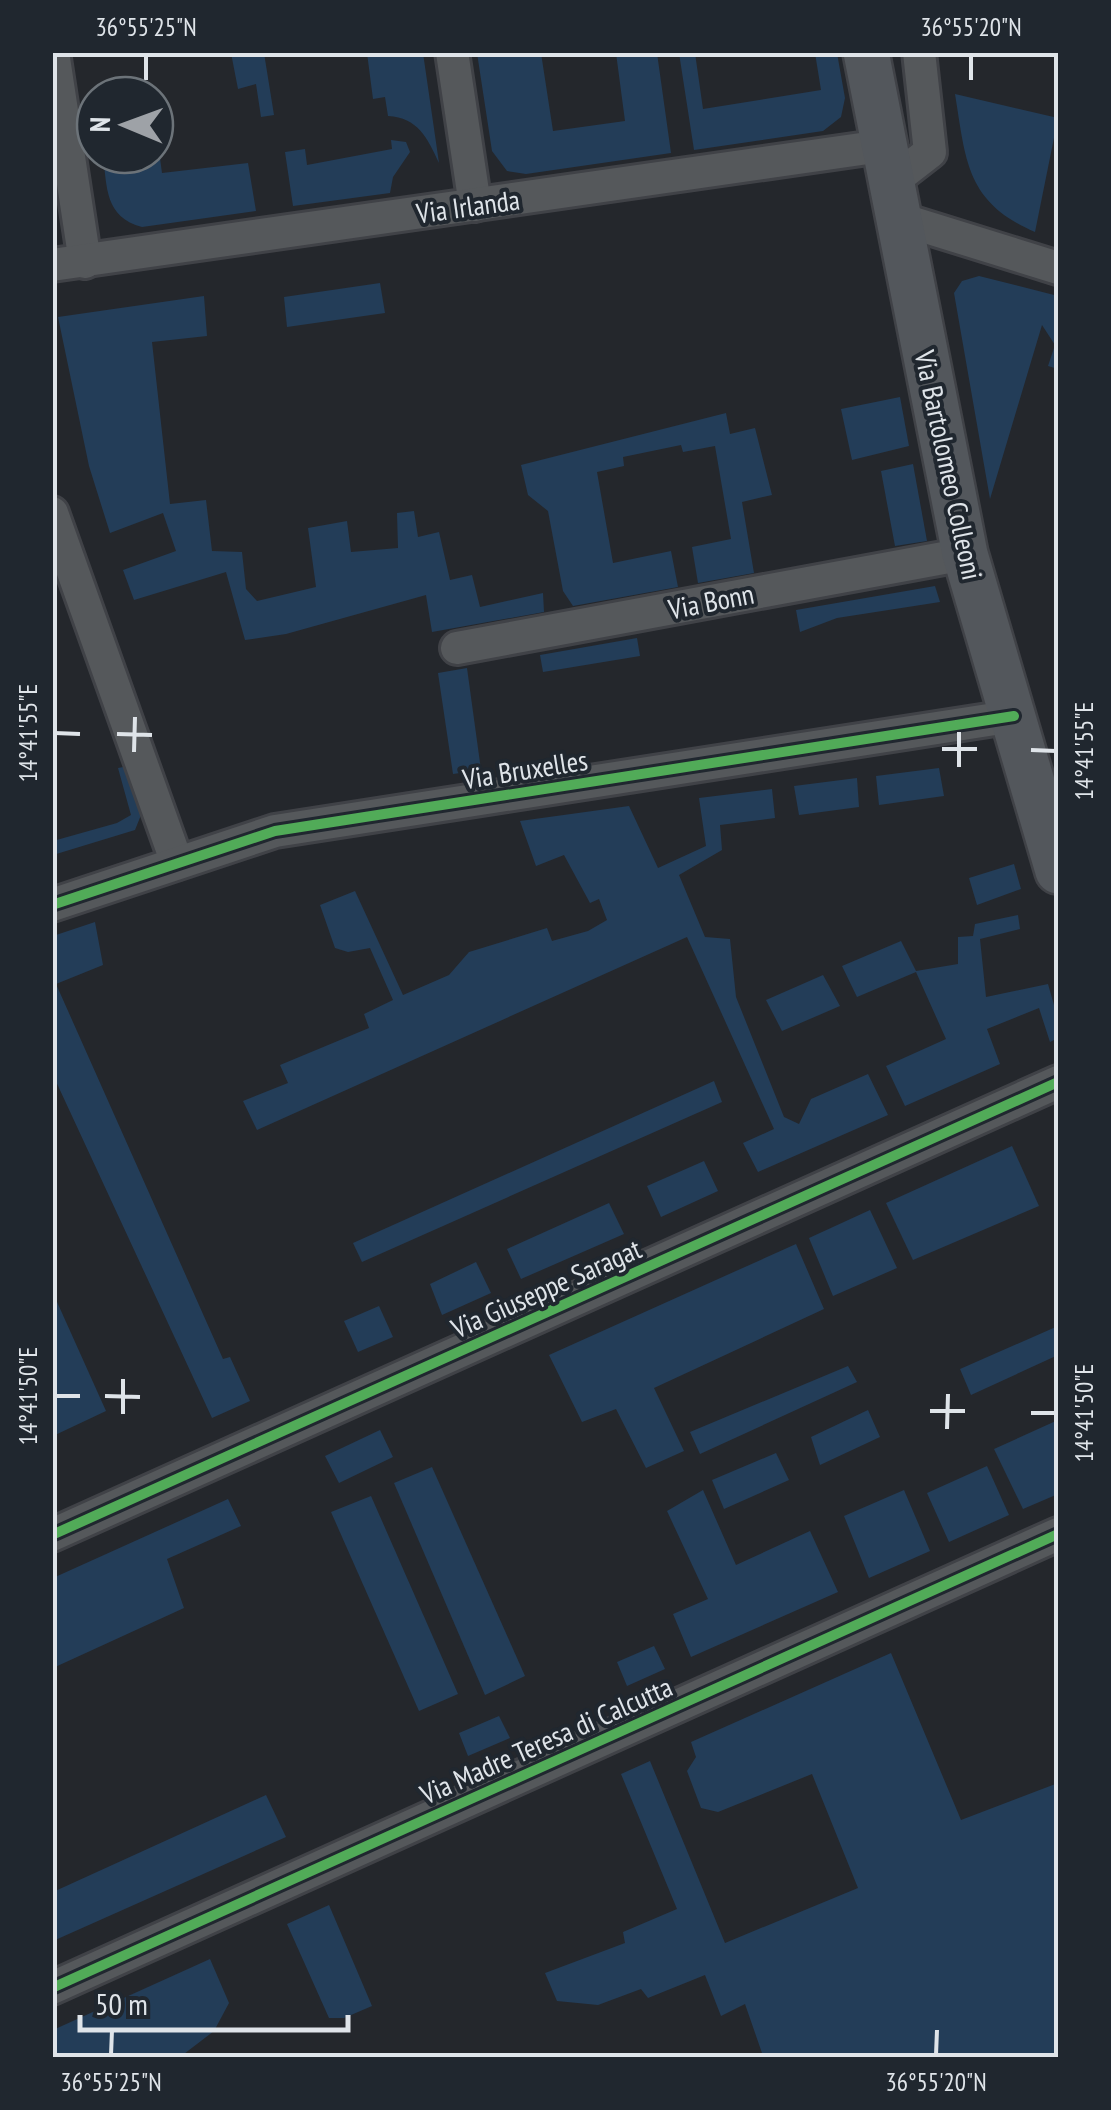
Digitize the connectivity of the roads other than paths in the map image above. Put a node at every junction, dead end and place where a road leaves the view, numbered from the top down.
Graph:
1 (53, 52) edge
2 (452, 52) edge
3 (866, 52) edge
4 (919, 52) edge
5 (890, 182) junction
6 (474, 205) junction
7 (69, 264) edge
8 (1058, 268) edge
9 (52, 513) edge
10 (965, 554) junction
11 (457, 648) dead end
12 (1014, 716) junction
13 (178, 863) junction
14 (1058, 870) edge
15 (52, 904) edge
16 (1058, 1082) edge
17 (1058, 1534) edge
18 (52, 1535) edge
19 (52, 1988) edge

1 - 7 street
2 - 6 street
3 - 5 main road, Via Bartolomeo Colleoni
4 - 5 street
5 - 6 street, Via Irlanda
5 - 8 street
5 - 10 main road, Via Bartolomeo Colleoni
6 - 7 street, Via Irlanda
9 - 13 street
10 - 11 street, Via Bonn
10 - 12 main road, Via Bartolomeo Colleoni
12 - 13 street, Via Bruxelles
12 - 14 main road, Via Bartolomeo Colleoni
13 - 15 street, Via Bruxelles
16 - 18 street, Via Giuseppe Saragat
17 - 19 street, Via Madre Teresa di Calcutta

